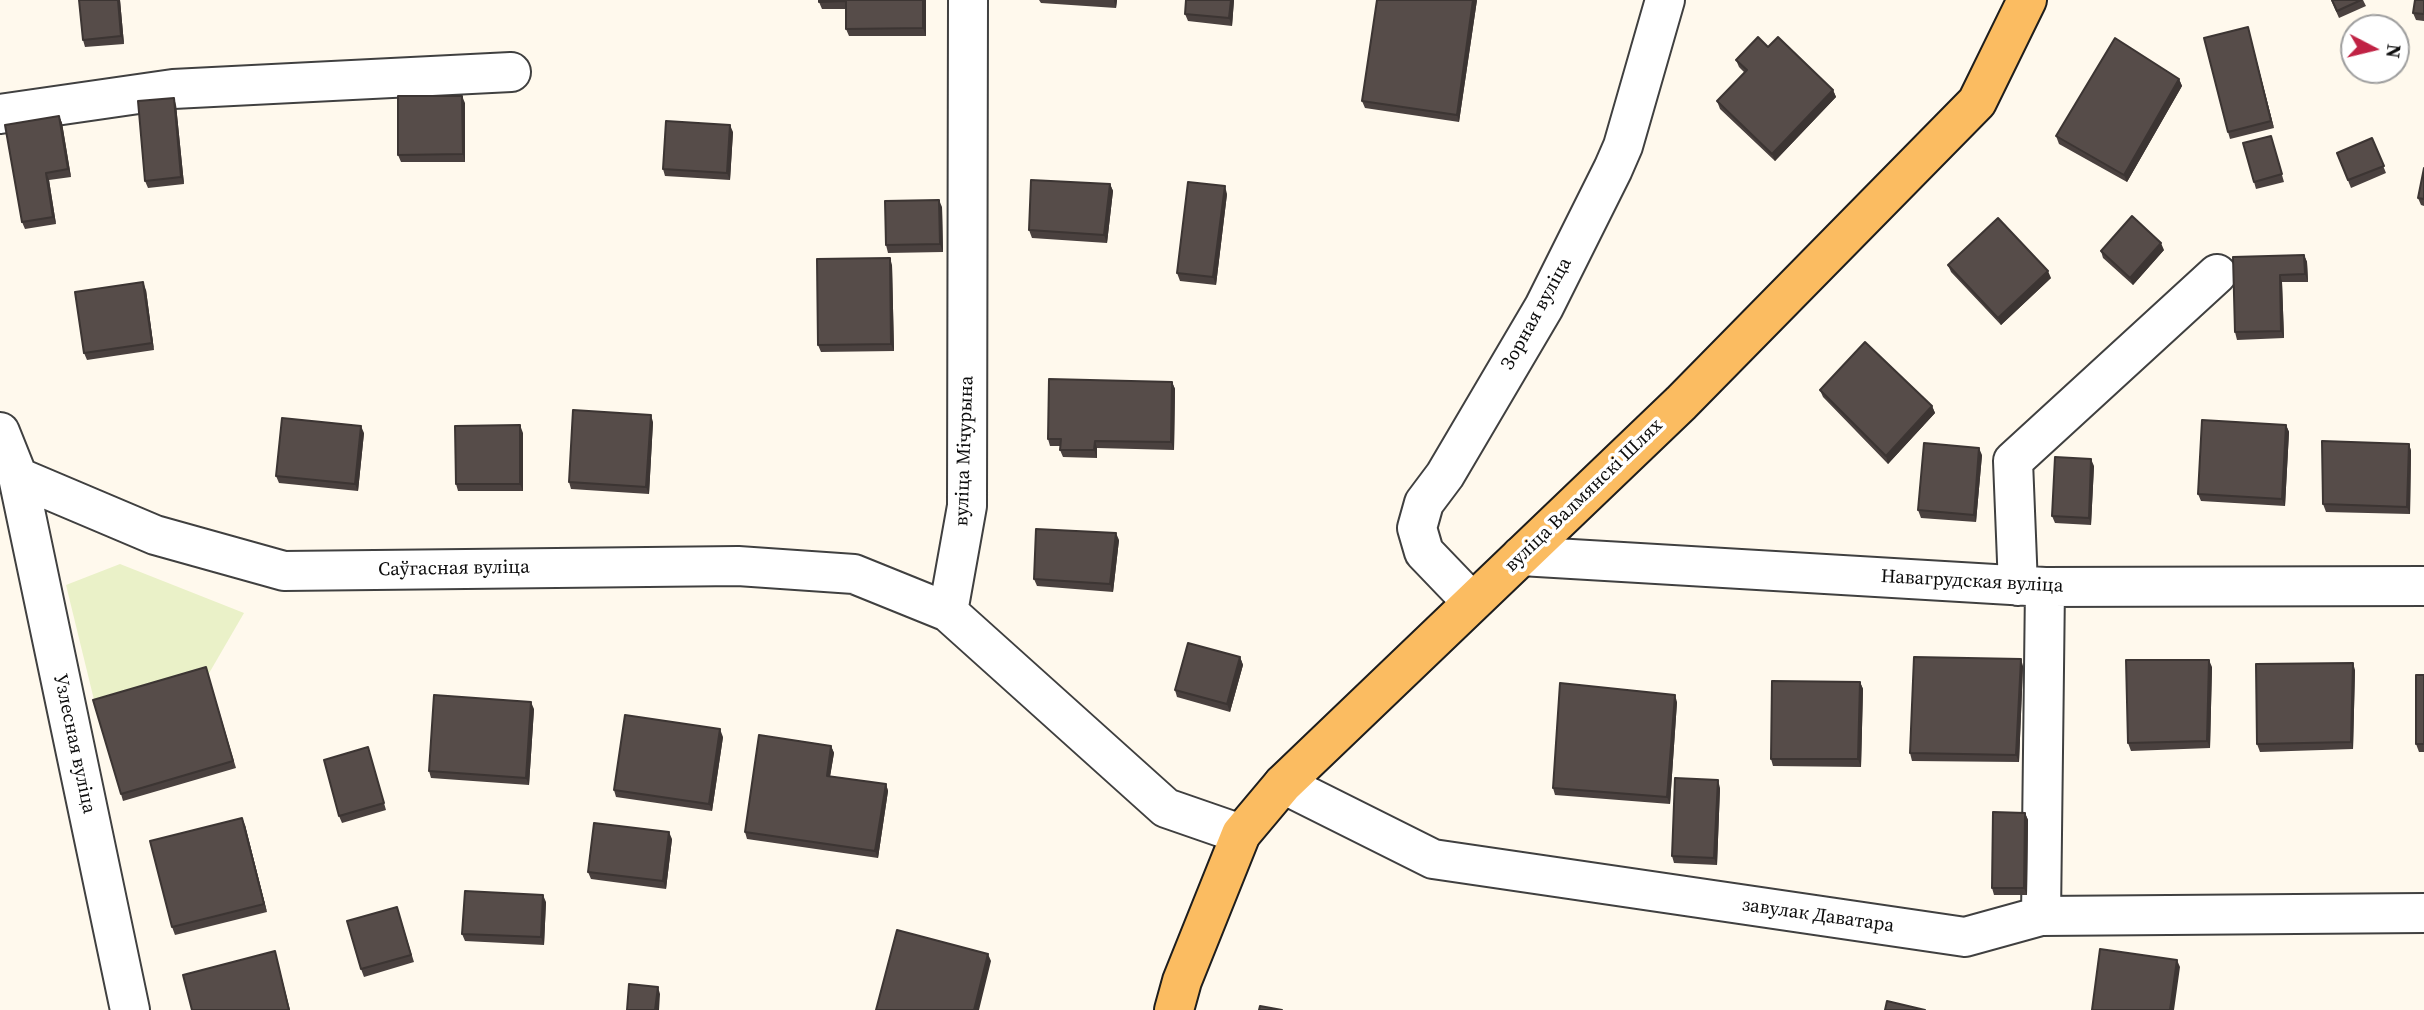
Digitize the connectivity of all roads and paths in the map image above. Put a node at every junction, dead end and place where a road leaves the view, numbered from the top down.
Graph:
1 (968, 0) edge
2 (1665, 0) edge
3 (2027, 0) edge
4 (511, 72) dead end
5 (0, 114) edge
6 (2217, 274) dead end
7 (0, 432) edge
8 (18, 477) junction
9 (1521, 556) junction
10 (2424, 586) edge
11 (2032, 587) junction
12 (1472, 603) junction
13 (948, 612) junction
14 (1283, 784) junction
15 (1241, 834) junction
16 (2424, 913) edge
17 (2040, 916) junction
18 (130, 1010) edge
19 (1174, 1010) edge

1 - 13 street, вуліца Мічурына
2 - 12 street, Зорная вуліца
3 - 9 main road, вуліца Валмянскі Шлях
4 - 5 street
6 - 11 street
7 - 8 street
8 - 13 street, Саўгасная вуліца
8 - 18 street, Узлесная вуліца
9 - 11 street, Навагрудская вуліца
9 - 12 main road, вуліца Валмянскі Шлях
10 - 11 street, Навагрудская вуліца
11 - 17 street
12 - 14 main road, вуліца Валмянскі Шлях
13 - 15 street
14 - 15 main road, вуліца Валмянскі Шлях
14 - 17 street, завулак Даватара
15 - 19 main road, вуліца Валмянскі Шлях
16 - 17 street, завулак Даватара

